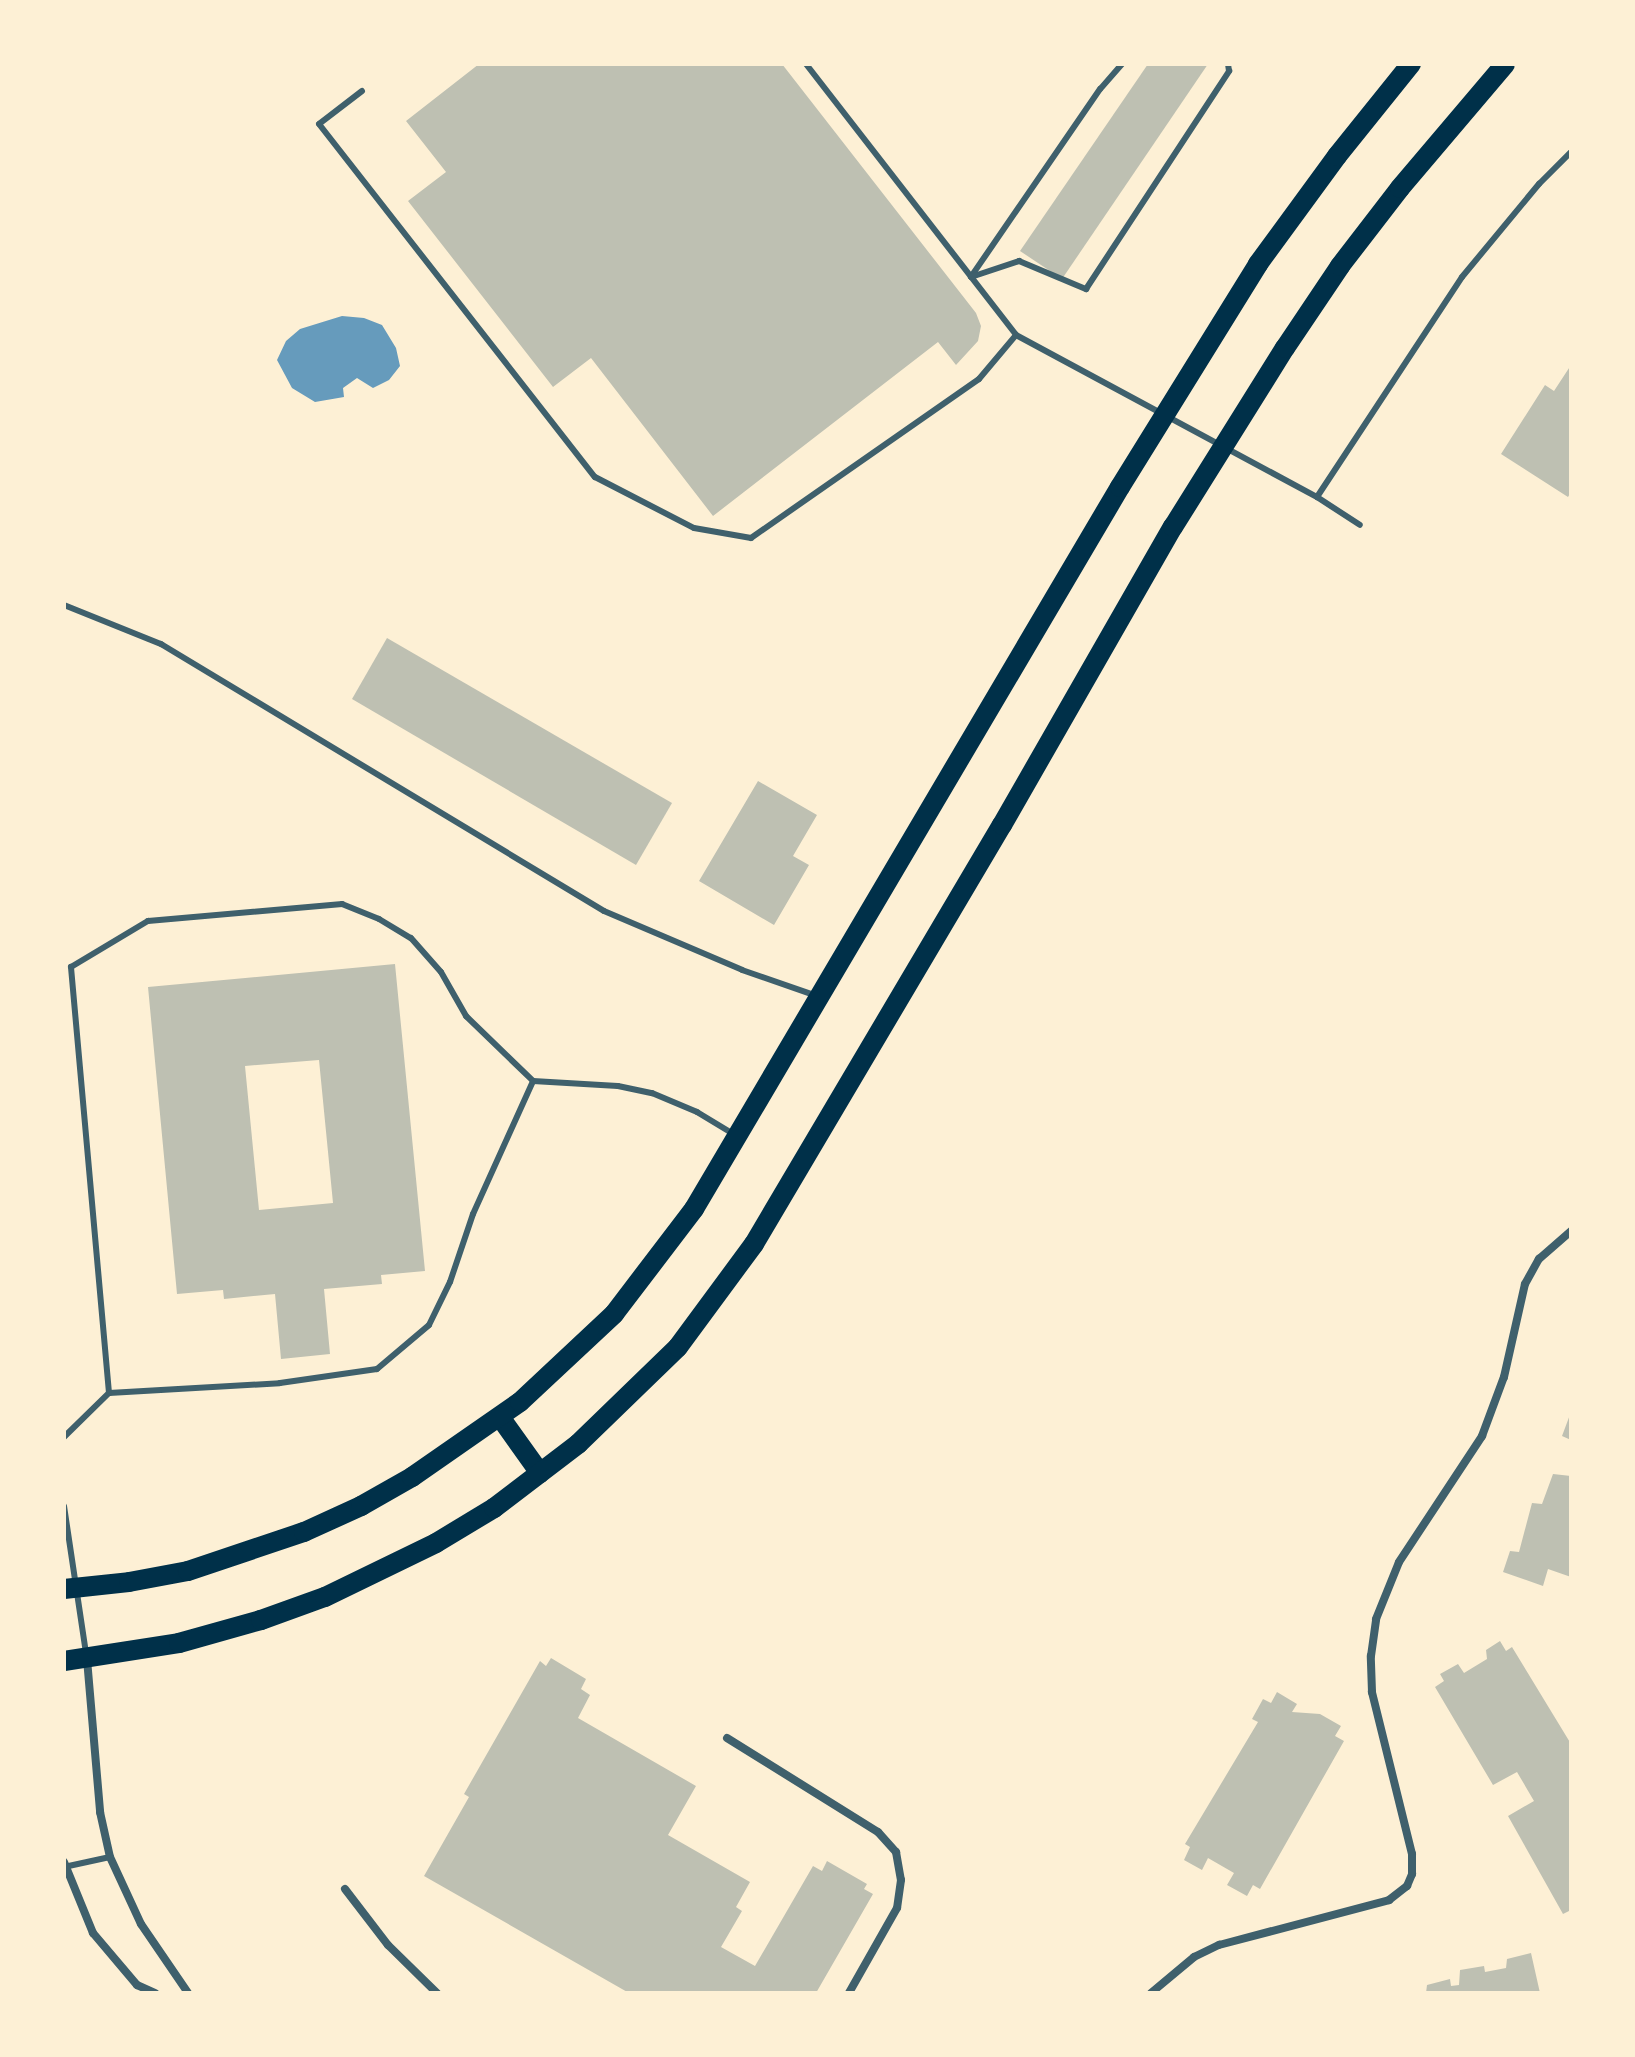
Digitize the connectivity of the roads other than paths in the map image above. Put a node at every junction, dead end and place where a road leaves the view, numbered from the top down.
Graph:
1 (806, 64) edge
2 (1122, 64) edge
3 (1228, 64) edge
4 (1411, 64) edge
5 (1505, 64) edge
6 (362, 91) dead end
7 (1571, 152) edge
8 (971, 277) junction
9 (1016, 335) junction
10 (1164, 416) junction
11 (1223, 445) junction
12 (1317, 497) junction
13 (1360, 525) dead end
14 (64, 605) edge
15 (821, 997) junction
16 (533, 1081) junction
17 (739, 1136) junction
18 (1571, 1231) edge
19 (109, 1393) junction
20 (500, 1417) junction
21 (64, 1437) edge
22 (540, 1473) junction
23 (64, 1506) edge
24 (69, 1589) edge
25 (87, 1659) junction
26 (64, 1661) edge
27 (727, 1738) dead end
28 (110, 1857) junction
29 (65, 1865) edge
30 (345, 1889) dead end
31 (155, 1993) edge
32 (188, 1993) edge
33 (437, 1993) edge
34 (849, 1993) edge
35 (1151, 1993) edge

1 - 8 lane
2 - 8 lane
3 - 8 lane
4 - 10 main road
5 - 11 main road
6 - 9 lane
7 - 12 lane
8 - 9 lane
9 - 10 lane
10 - 11 lane
10 - 15 main road
11 - 12 lane
11 - 22 main road
12 - 13 lane
14 - 15 lane
15 - 17 main road
16 - 17 lane
16 - 19 lane
16 - 19 lane
17 - 20 main road
18 - 35 street
19 - 21 lane
20 - 22 main road
20 - 24 main road
22 - 25 main road
23 - 24 lane
24 - 25 lane
25 - 26 main road
25 - 28 street
27 - 34 street
28 - 29 lane
28 - 32 street
29 - 31 street
30 - 33 street

